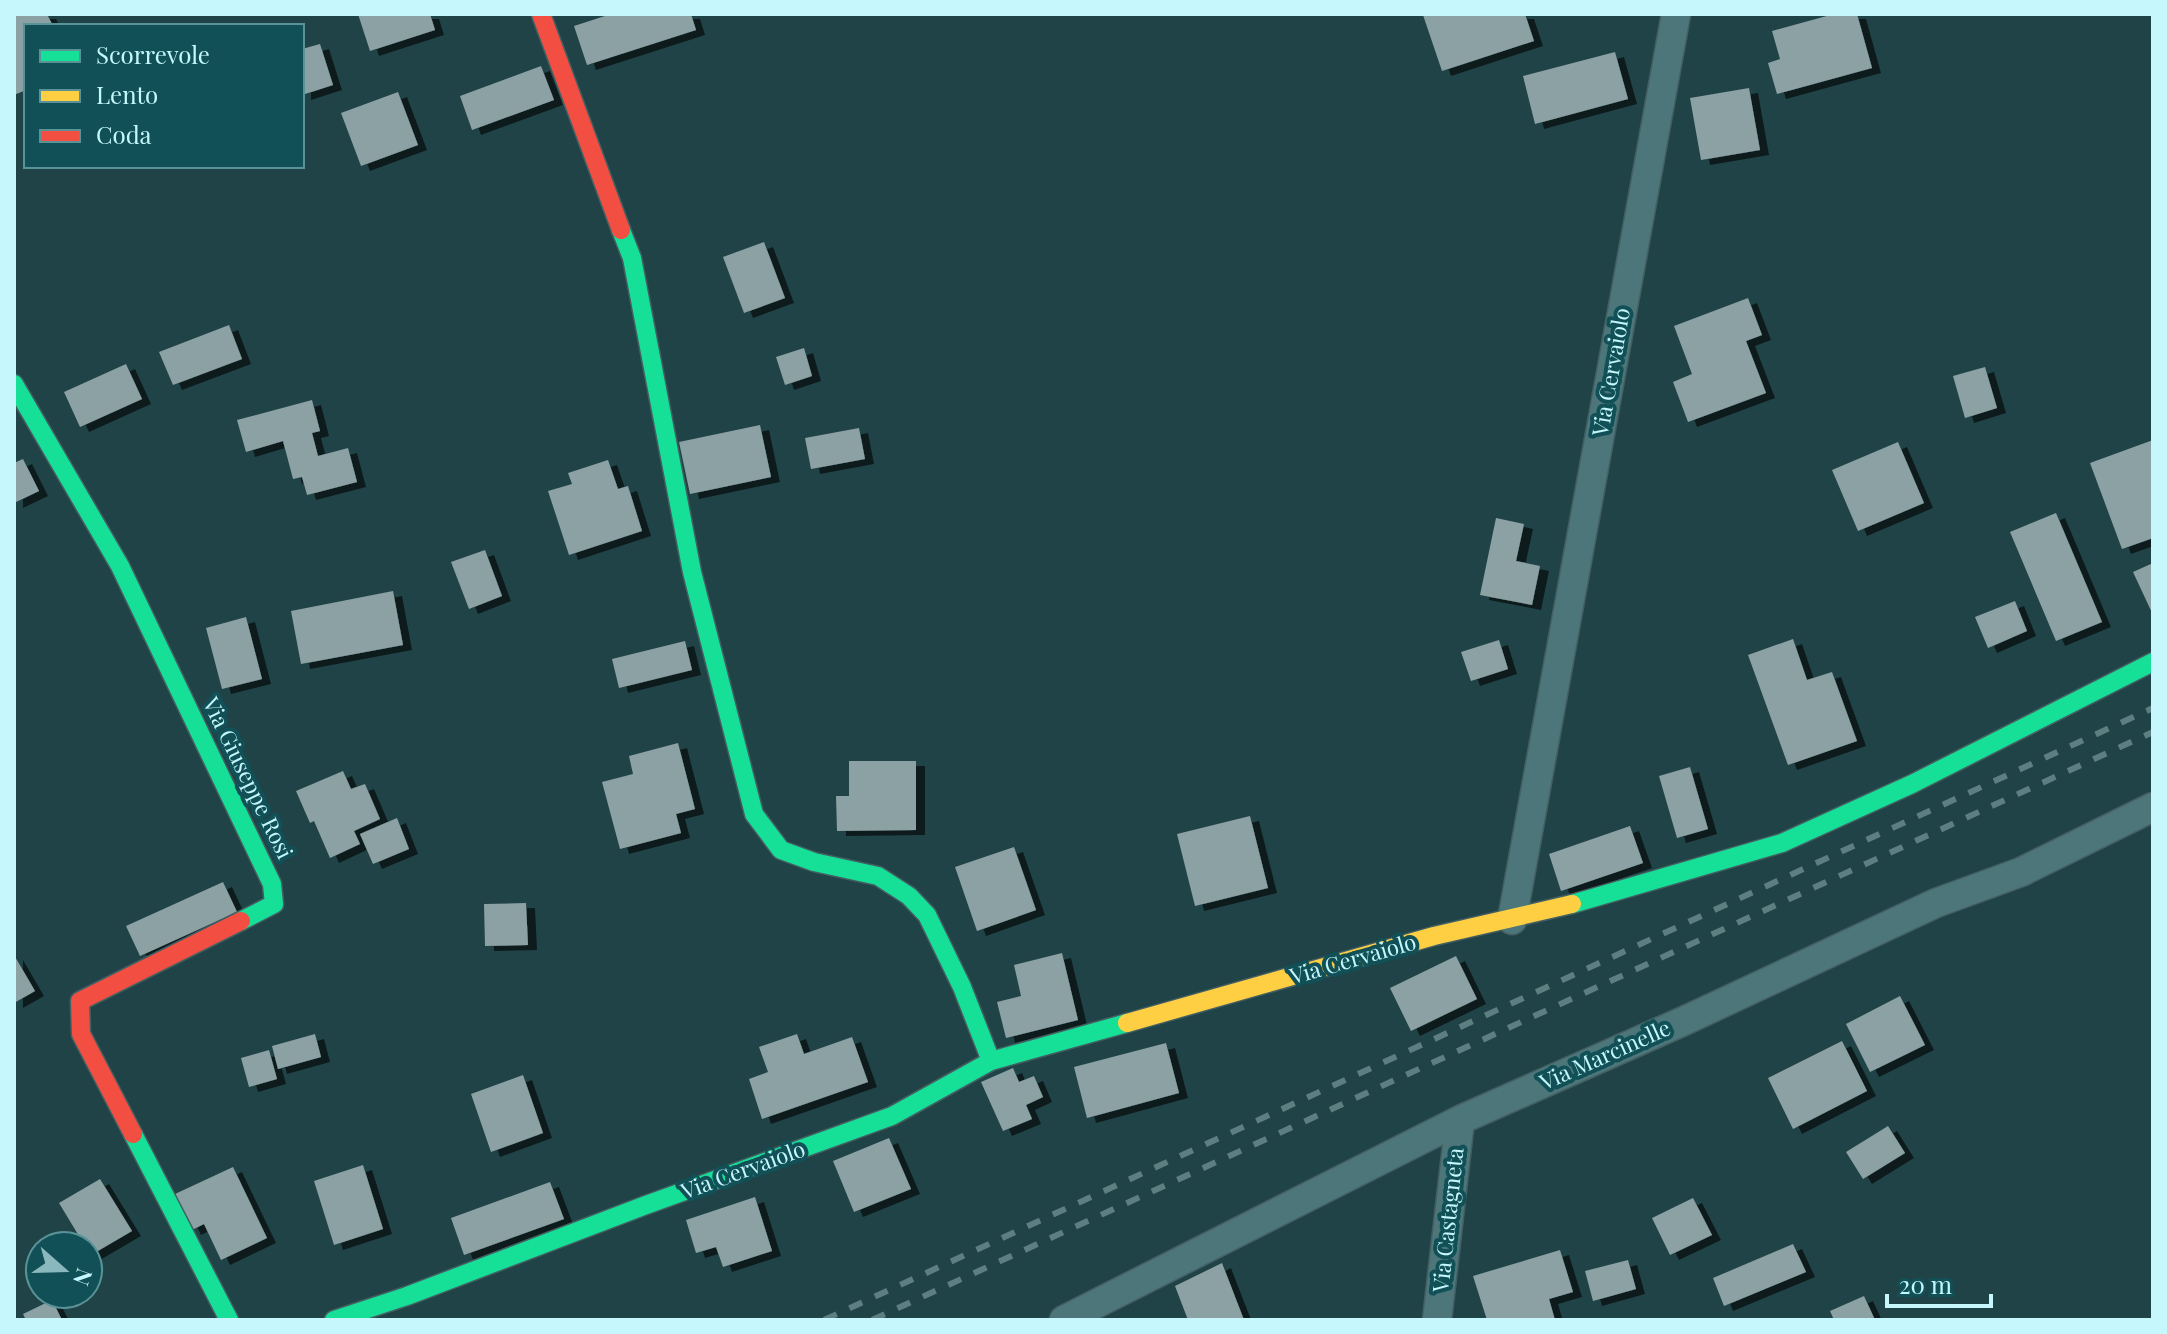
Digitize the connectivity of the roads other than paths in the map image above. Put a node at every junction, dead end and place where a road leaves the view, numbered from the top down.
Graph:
1 (541, 14) edge
2 (1676, 14) edge
3 (14, 384) edge
4 (2153, 662) edge
5 (2153, 807) edge
6 (1512, 920) junction
7 (991, 1061) junction
8 (1460, 1120) junction
9 (229, 1320) edge
10 (334, 1320) edge
11 (1064, 1320) edge
12 (1437, 1320) edge

1 - 7 street
2 - 6 street, Via Cervaiolo
3 - 9 street, Via Giuseppe Rosi
4 - 6 street
5 - 8 street, Via Marcinelle
6 - 7 street, Via Cervaiolo
7 - 10 street, Via Cervaiolo
8 - 11 street, Via Marcinelle
8 - 12 street, Via Castagneta

